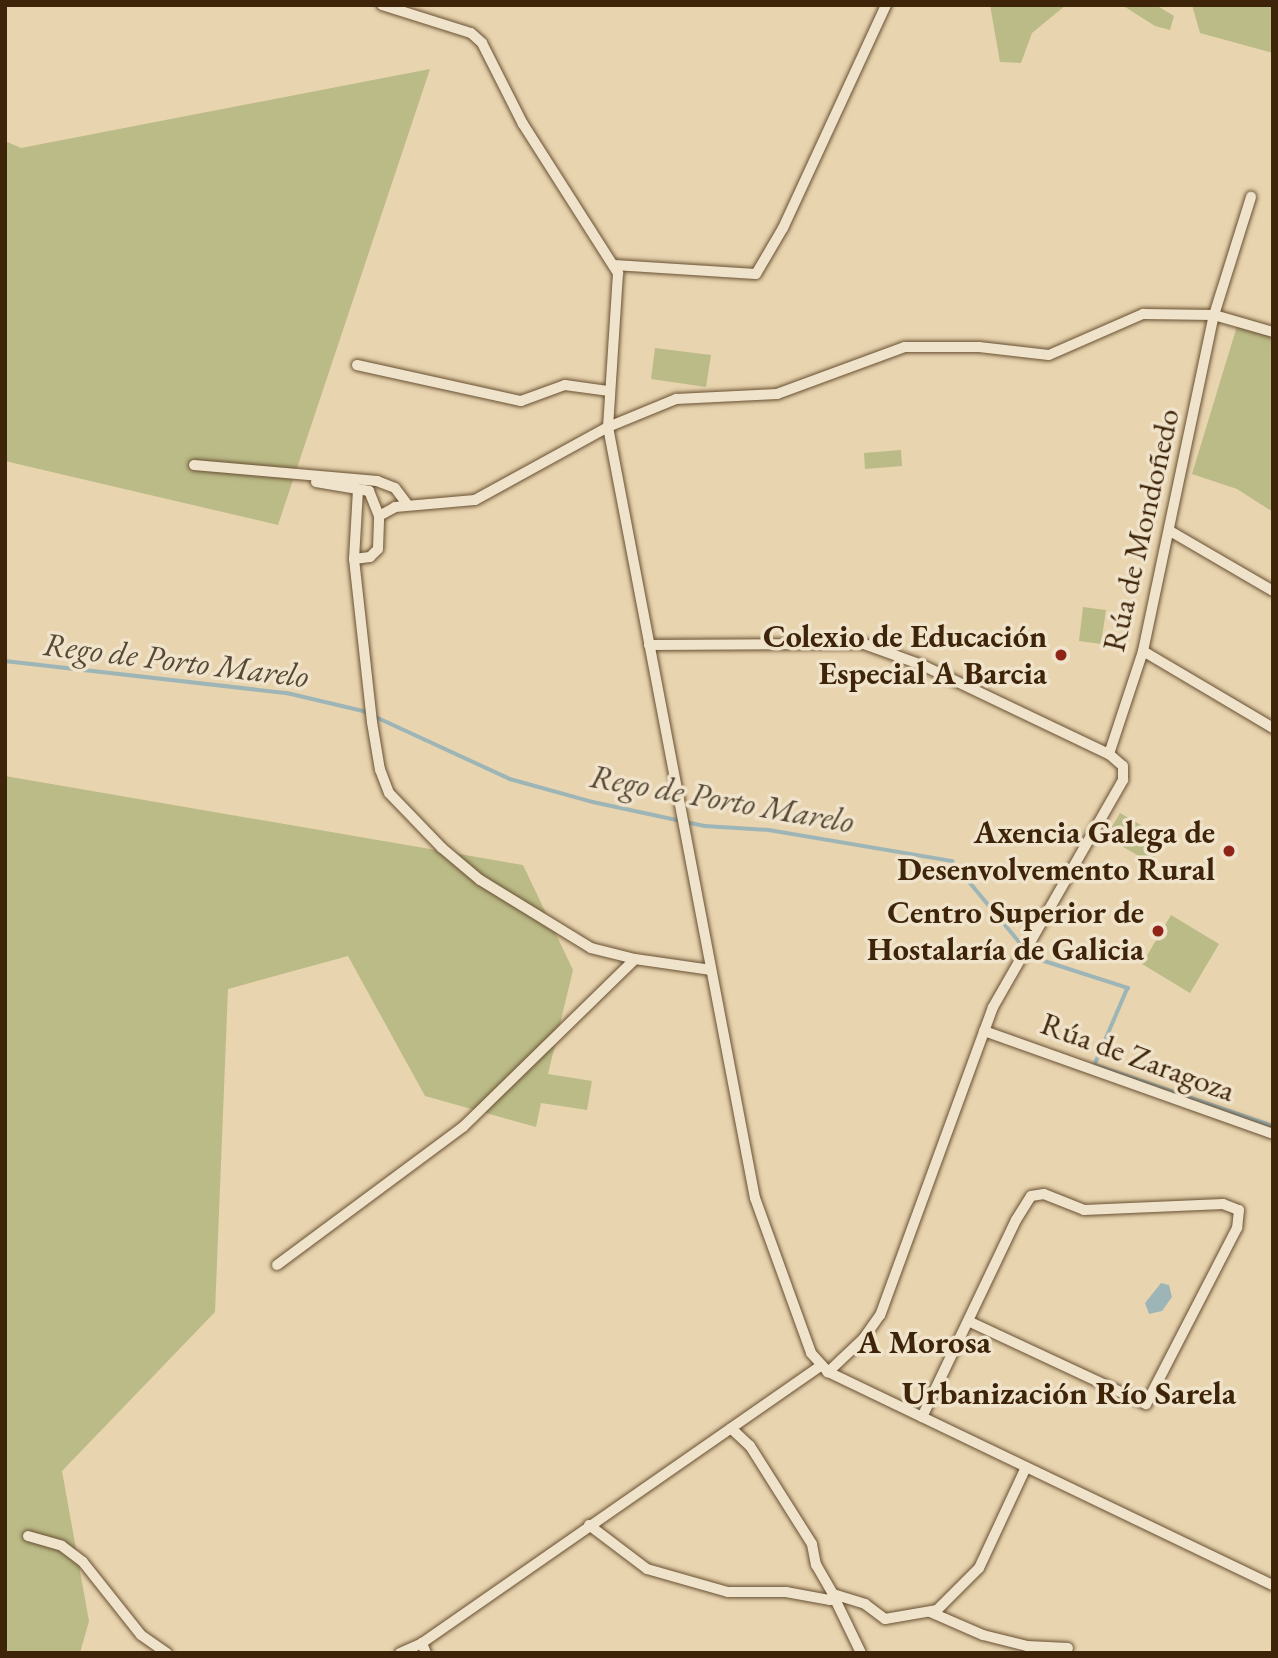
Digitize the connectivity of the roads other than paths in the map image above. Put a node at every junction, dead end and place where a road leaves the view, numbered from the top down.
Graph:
1 (382, 5) edge
2 (886, 5) edge
3 (1251, 197) dead end
4 (614, 265) junction
5 (1214, 316) junction
6 (1273, 332) edge
7 (357, 365) dead end
8 (608, 391) junction
9 (608, 427) junction
10 (194, 465) dead end
11 (290, 475) junction
12 (358, 489) junction
13 (407, 504) junction
14 (379, 516) junction
15 (1170, 531) junction
16 (354, 559) junction
17 (1273, 591) edge
18 (649, 645) junction
19 (1143, 651) junction
20 (1273, 728) edge
21 (1109, 754) junction
22 (635, 959) junction
23 (711, 970) junction
24 (985, 1031) junction
25 (1273, 1134) edge
26 (277, 1265) dead end
27 (968, 1321) junction
28 (824, 1369) junction
29 (922, 1417) junction
30 (731, 1428) junction
31 (1026, 1467) junction
32 (589, 1525) junction
33 (28, 1536) dead end
34 (1273, 1585) edge
35 (833, 1594) junction
36 (929, 1612) junction
37 (1068, 1647) dead end
38 (424, 1648) edge
39 (167, 1653) edge
40 (400, 1653) edge
41 (861, 1653) edge

1 - 4 street
2 - 4 street
3 - 5 street, Rúa de Mondoñedo
4 - 8 street
5 - 6 street
5 - 9 street
5 - 15 street, Rúa de Mondoñedo
7 - 8 street
8 - 9 street
9 - 13 street
9 - 18 street
10 - 11 street
11 - 12 street
11 - 13 street
12 - 14 street
12 - 16 street
13 - 14 street
14 - 16 street
15 - 17 street
15 - 19 street, Rúa de Mondoñedo
16 - 22 street
18 - 21 street
18 - 23 street
19 - 20 street
19 - 21 street, Rúa de Mondoñedo
21 - 24 street
22 - 23 street
22 - 26 street
23 - 28 street
24 - 25 street, Rúa de Zaragoza
24 - 28 street
27 - 27 street
27 - 29 street
28 - 29 street
28 - 30 street
29 - 31 street
30 - 32 street
30 - 35 street
31 - 34 street
31 - 36 street
32 - 35 street
32 - 38 street
33 - 39 street
35 - 36 street
35 - 41 street
36 - 37 street
38 - 40 street

